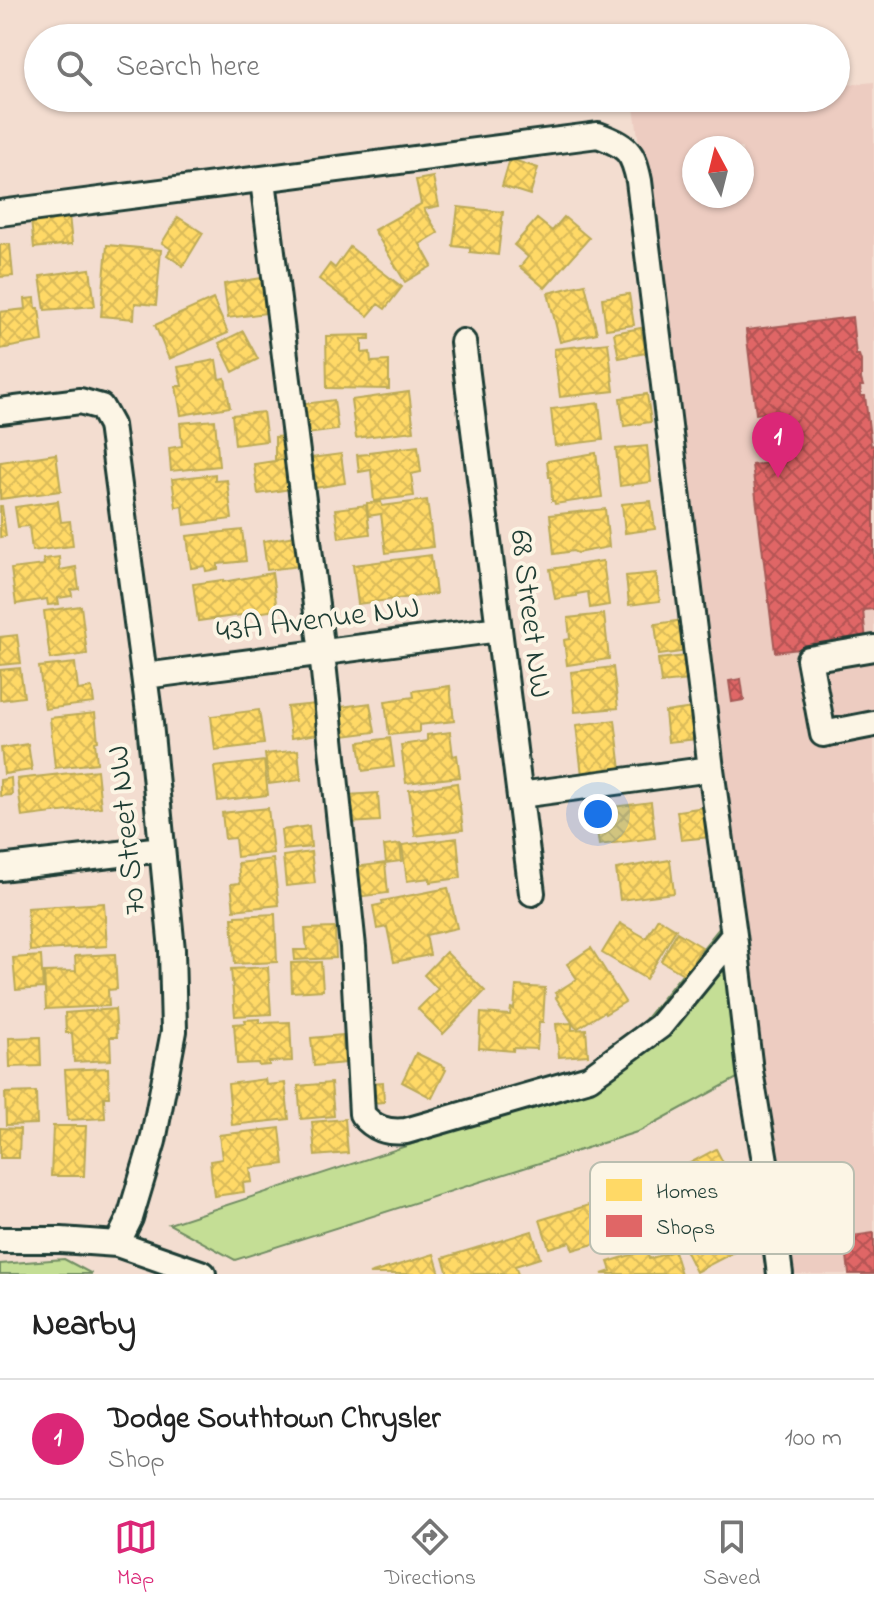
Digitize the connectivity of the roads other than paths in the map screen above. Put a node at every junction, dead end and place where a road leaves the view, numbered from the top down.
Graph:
1 (263, 180) junction
2 (0, 213) edge
3 (463, 342) dead end
4 (0, 411) edge
5 (499, 629) junction
6 (874, 648) edge
7 (322, 653) junction
8 (145, 676) junction
9 (874, 724) edge
10 (711, 769) junction
11 (520, 795) junction
12 (162, 849) junction
13 (0, 868) edge
14 (532, 893) dead end
15 (734, 935) junction
16 (765, 1162) edge
17 (0, 1240) edge
18 (117, 1244) junction
19 (777, 1254) edge
20 (203, 1274) edge
21 (780, 1274) edge

1 - 2 street
1 - 7 street
1 - 10 street
3 - 5 street, 68 Street NW
4 - 8 street, 70 Street NW
5 - 7 street, 43A Avenue NW
5 - 11 street, 68 Street NW
6 - 9 street
7 - 8 street, 43A Avenue NW
7 - 15 street
8 - 12 street, 70 Street NW
10 - 11 street
10 - 15 street
11 - 14 street, 68 Street NW
12 - 13 street
12 - 18 street, 70 Street NW
15 - 16 street
17 - 18 street
18 - 20 street
19 - 21 street

